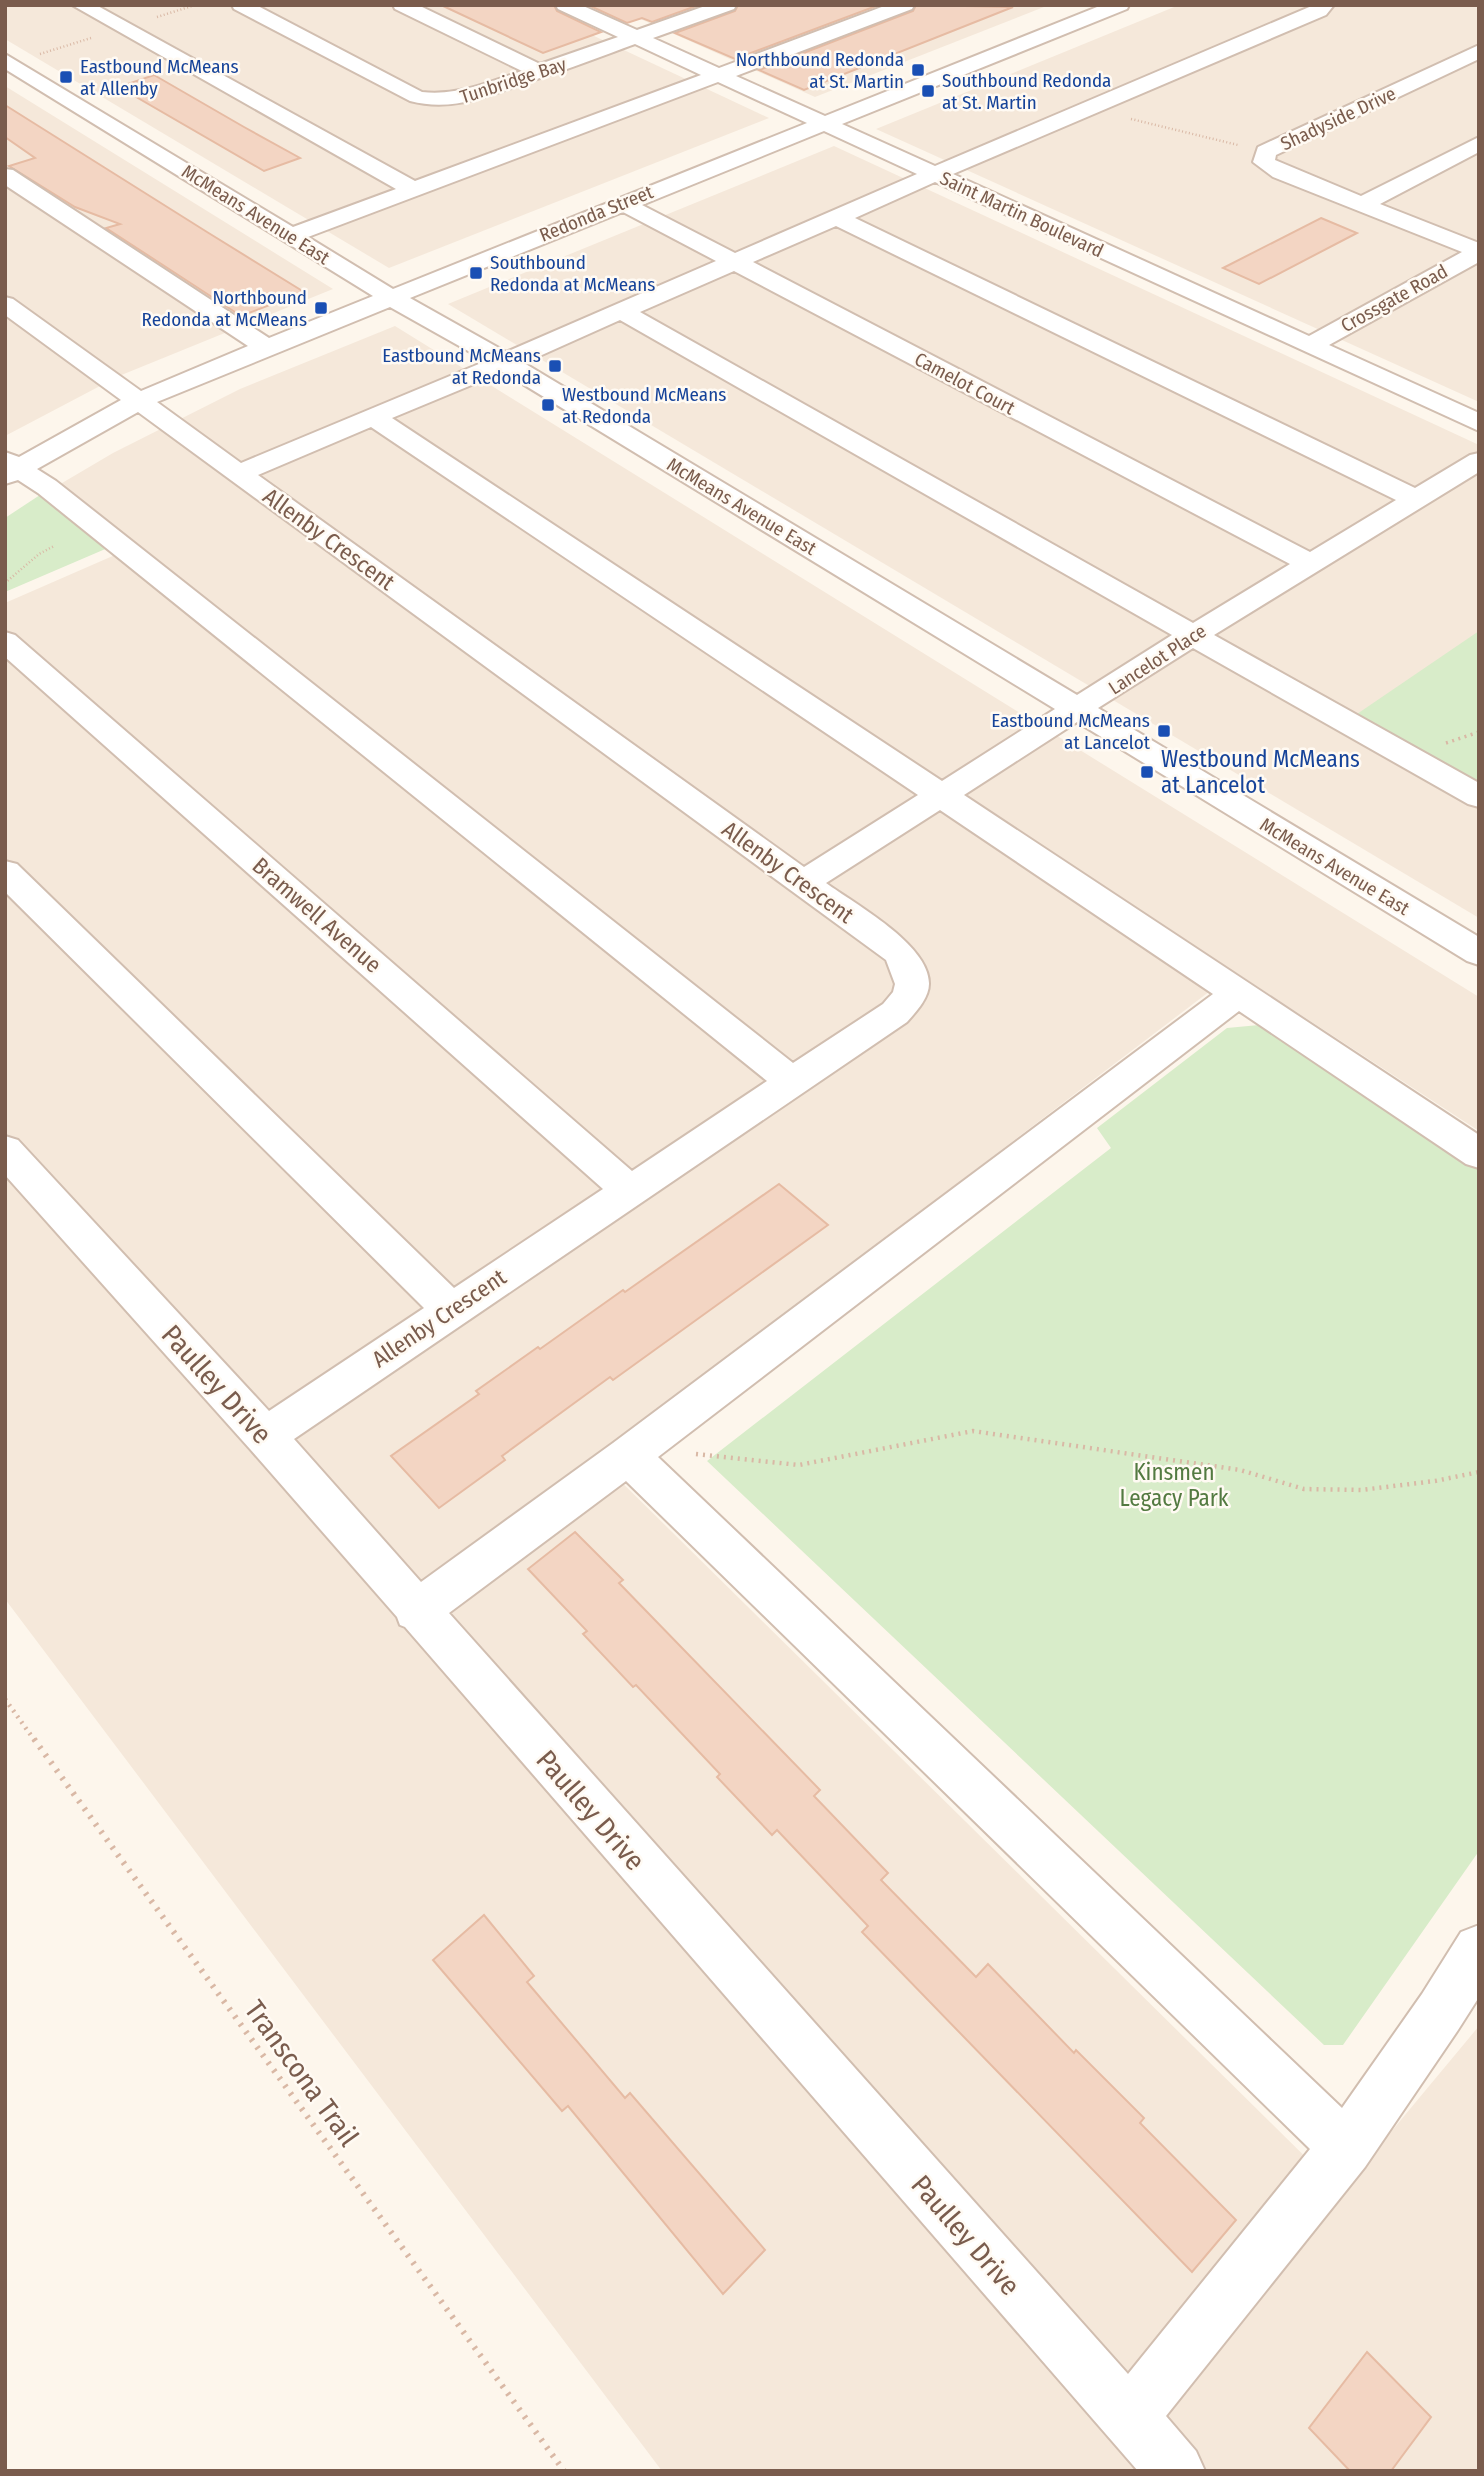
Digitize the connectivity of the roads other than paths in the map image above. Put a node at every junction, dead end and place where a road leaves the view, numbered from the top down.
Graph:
1 (81, 5) edge
2 (241, 5) edge
3 (402, 5) edge
4 (565, 5) edge
5 (727, 5) edge
6 (905, 5) edge
7 (1120, 5) edge
8 (1325, 5) edge
9 (637, 38) junction
10 (1479, 51) edge
11 (11, 69) edge
12 (540, 72) junction
13 (719, 75) junction
14 (823, 123) junction
15 (1479, 143) edge
16 (935, 174) junction
17 (5, 175) edge
18 (413, 189) junction
19 (622, 203) junction
20 (1361, 205) junction
21 (838, 218) junction
22 (290, 236) junction
23 (1479, 252) edge
24 (734, 262) junction
25 (390, 296) junction
26 (5, 304) edge
27 (621, 311) junction
28 (1309, 345) junction
29 (266, 347) junction
30 (505, 362) junction
31 (139, 401) junction
32 (372, 416) junction
33 (1479, 424) edge
34 (1479, 461) edge
35 (9, 468) edge
36 (239, 473) junction
37 (1416, 499) junction
38 (1309, 564) junction
39 (1194, 635) junction
40 (5, 640) edge
41 (1078, 710) junction
42 (942, 796) junction
43 (1479, 797) edge
44 (5, 872) edge
45 (803, 883) junction
46 (1479, 953) edge
47 (1237, 994) junction
48 (791, 1081) junction
49 (5, 1150) edge
50 (1479, 1154) edge
51 (629, 1190) junction
52 (451, 1310) junction
53 (265, 1436) junction
54 (634, 1452) junction
55 (416, 1611) junction
56 (1479, 1950) edge
57 (1346, 2148) junction
58 (1128, 2418) junction
59 (1175, 2471) edge

1 - 18 street
2 - 12 street, Tunbridge Bay
3 - 12 street
4 - 9 street, Saint Martin Boulevard
5 - 9 street, Tunbridge Bay
6 - 13 street
7 - 14 street, Redonda Street
8 - 16 street
9 - 12 street, Tunbridge Bay
9 - 13 street, Saint Martin Boulevard
10 - 20 street, Shadyside Drive
11 - 22 street, McMeans Avenue East
13 - 14 street, Saint Martin Boulevard
13 - 18 street
14 - 16 street, Saint Martin Boulevard
14 - 19 street, Redonda Street
15 - 20 street
16 - 21 street
16 - 28 street, Saint Martin Boulevard
17 - 29 street
18 - 22 street
19 - 24 street, Camelot Court
19 - 25 street, Redonda Street
20 - 23 street, Shadyside Drive
21 - 24 street
21 - 37 street
22 - 25 street, McMeans Avenue East
23 - 28 street, Crossgate Road
24 - 27 street
24 - 38 street, Camelot Court
25 - 29 street, Redonda Street
25 - 30 street, McMeans Avenue East
26 - 31 street, Allenby Crescent
27 - 30 street
27 - 39 street
28 - 33 street, Saint Martin Boulevard
29 - 31 street, Redonda Street
30 - 32 street
30 - 41 street, McMeans Avenue East
31 - 35 street, Redonda Street
31 - 36 street, Allenby Crescent
32 - 36 street
32 - 42 street
34 - 37 street, Lancelot Place
35 - 48 street
36 - 45 street, Allenby Crescent
37 - 38 street, Lancelot Place
38 - 39 street, Lancelot Place
39 - 41 street, Lancelot Place
39 - 43 street
40 - 51 street, Bramwell Avenue
41 - 42 street, Lancelot Place
41 - 46 street, McMeans Avenue East
42 - 45 street, Lancelot Place
42 - 47 street
44 - 52 street
45 - 48 street, Allenby Crescent
47 - 50 street
47 - 54 street
48 - 51 street, Allenby Crescent
49 - 53 street, Paulley Drive
51 - 52 street, Allenby Crescent
52 - 53 street, Allenby Crescent
53 - 55 street, Paulley Drive
54 - 55 street
54 - 57 street
55 - 58 street, Paulley Drive
56 - 57 street
57 - 58 street
58 - 59 street, Paulley Drive

